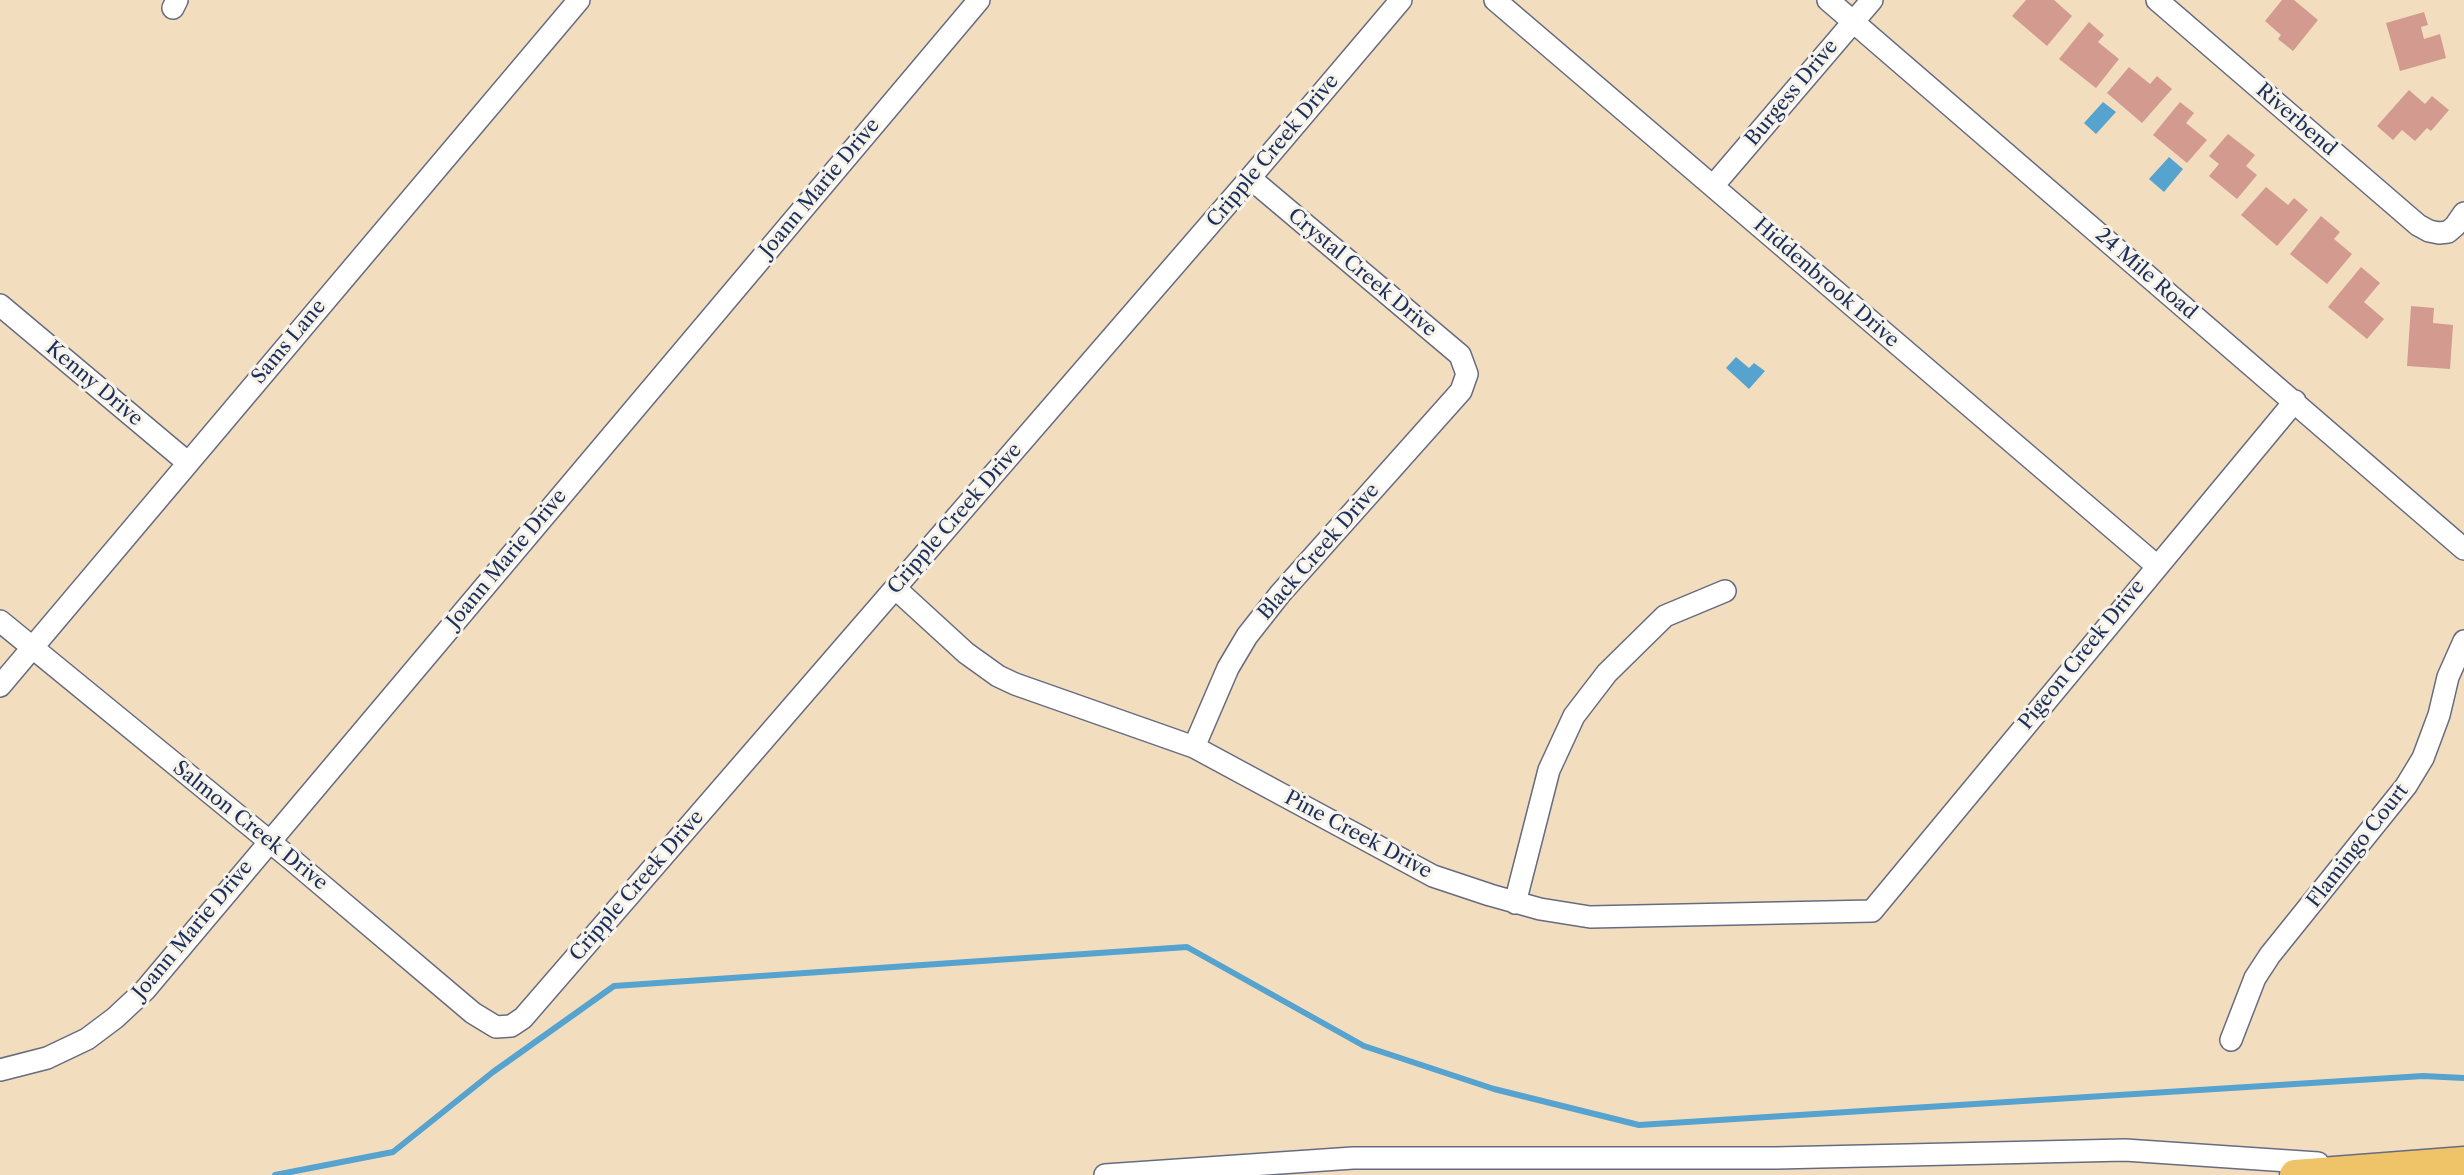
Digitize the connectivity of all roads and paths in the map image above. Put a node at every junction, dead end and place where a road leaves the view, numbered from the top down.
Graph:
1 (579, 0) edge
2 (979, 0) edge
3 (1401, 0) edge
4 (1495, 0) edge
5 (1828, 0) edge
6 (1872, 0) edge
7 (2157, 0) edge
8 (1853, 22) junction
9 (1250, 178) junction
10 (1713, 186) junction
11 (2464, 213) edge
12 (0, 305) edge
13 (1467, 374) joint
14 (2295, 401) junction
15 (187, 462) junction
16 (2464, 549) edge
17 (2157, 566) junction
18 (895, 588) junction
19 (1725, 591) dead end
20 (0, 621) edge
21 (2464, 641) edge
22 (32, 649) junction
23 (0, 686) edge
24 (1194, 747) junction
25 (269, 841) junction
26 (1515, 903) junction
27 (1872, 911) joint
28 (501, 1027) joint
29 (2231, 1040) dead end
30 (0, 1070) edge
31 (2464, 1162) edge
32 (2385, 1167) junction
33 (1105, 1175) edge
34 (2295, 1175) edge

1 - 15 street, Sams Lane
2 - 25 street, Joann Marie Drive
3 - 9 street, Cripple Creek Drive
4 - 10 street, Hiddenbrook Drive
5 - 8 street, 24 Mile Road
6 - 8 street, Burgess Drive
7 - 11 street, Riverbend
8 - 10 street, Burgess Drive
8 - 14 street, 24 Mile Road
9 - 13 street, Crystal Creek Drive
9 - 18 street, Cripple Creek Drive
10 - 17 street, Hiddenbrook Drive
12 - 15 street, Kenny Drive
13 - 24 street, Black Creek Drive
14 - 16 street, 24 Mile Road
14 - 17 street, Pigeon Creek Drive
15 - 22 street, Sams Lane
17 - 27 street, Pigeon Creek Drive
18 - 24 street, Pine Creek Drive
18 - 28 street, Cripple Creek Drive
19 - 26 street
20 - 22 street, Salmon Creek Drive
21 - 29 street, Flamingo Court
22 - 23 street, Sams Lane
22 - 25 street, Salmon Creek Drive
24 - 26 street, Pine Creek Drive
25 - 28 street, Salmon Creek Drive
25 - 30 street, Joann Marie Drive
26 - 27 street, Pine Creek Drive
31 - 32 highway
32 - 33 street
32 - 34 highway

